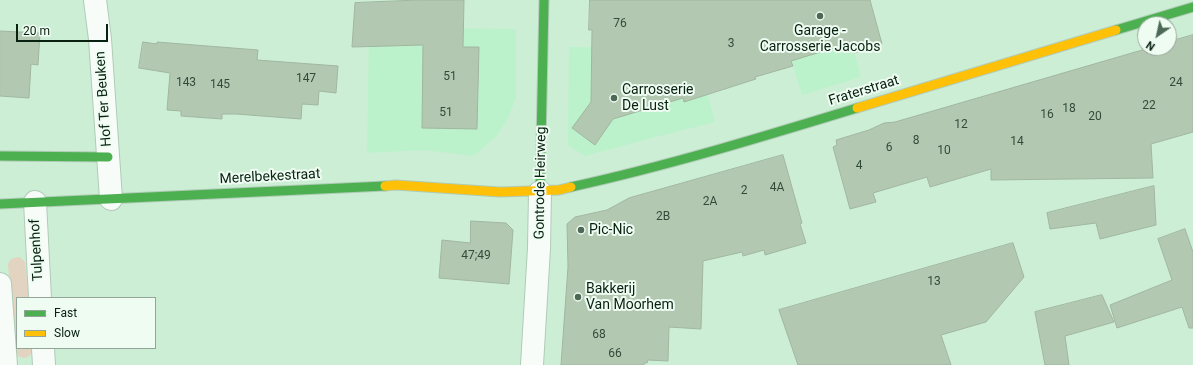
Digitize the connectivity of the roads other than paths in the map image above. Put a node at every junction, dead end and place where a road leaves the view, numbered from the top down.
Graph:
1 (95, 0) edge
2 (544, 0) edge
3 (1193, 7) edge
4 (0, 156) edge
5 (108, 157) junction
6 (540, 192) junction
7 (111, 199) junction
8 (35, 202) junction
9 (0, 204) edge
10 (0, 284) edge
11 (40, 297) edge
12 (43, 349) edge
13 (6, 365) edge
14 (44, 365) edge
15 (532, 365) edge

1 - 5 street, Hof Ter Beuken
2 - 6 street, Gontrode Heirweg
3 - 6 street, Fraterstraat
4 - 5 street
5 - 7 street, Hof Ter Beuken
6 - 7 street, Merelbekestraat
6 - 15 street, Gontrode Heirweg
7 - 8 street, Merelbekestraat
8 - 9 street, Merelbekestraat
8 - 11 street, Tulpenhof
10 - 13 street
12 - 14 street

